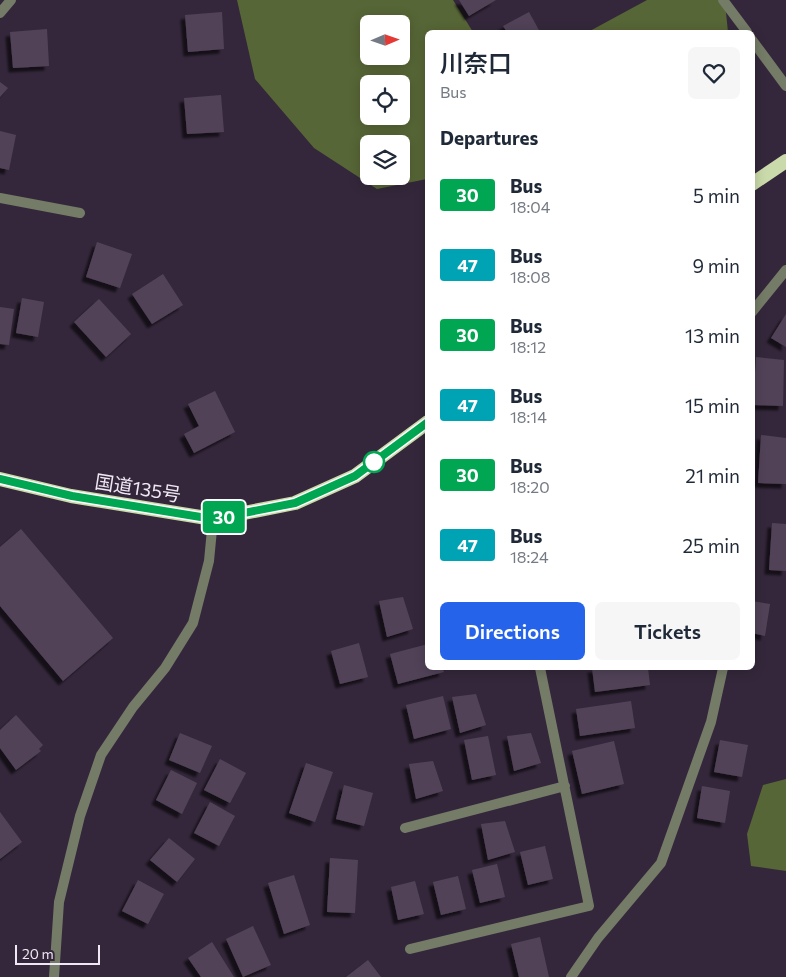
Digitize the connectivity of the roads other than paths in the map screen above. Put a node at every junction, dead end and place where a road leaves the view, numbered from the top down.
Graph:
1 (11, 0) edge
2 (723, 0) edge
3 (0, 13) edge
4 (746, 30) edge
5 (755, 44) edge
6 (786, 86) edge
7 (786, 161) edge
8 (755, 182) edge
9 (0, 198) edge
10 (80, 214) dead end
11 (786, 270) edge
12 (755, 308) edge
13 (425, 424) edge
14 (0, 479) edge
15 (213, 519) junction
16 (540, 670) edge
17 (723, 670) edge
18 (565, 786) junction
19 (405, 828) dead end
20 (410, 949) dead end
21 (54, 977) edge
22 (571, 977) edge

1 - 3 street
2 - 4 street
5 - 6 street
7 - 8 highway
9 - 10 street
11 - 12 street
13 - 15 highway, 国道135号
14 - 15 highway, 国道135号
15 - 21 street
16 - 18 street
17 - 22 street
18 - 19 street
18 - 20 street

